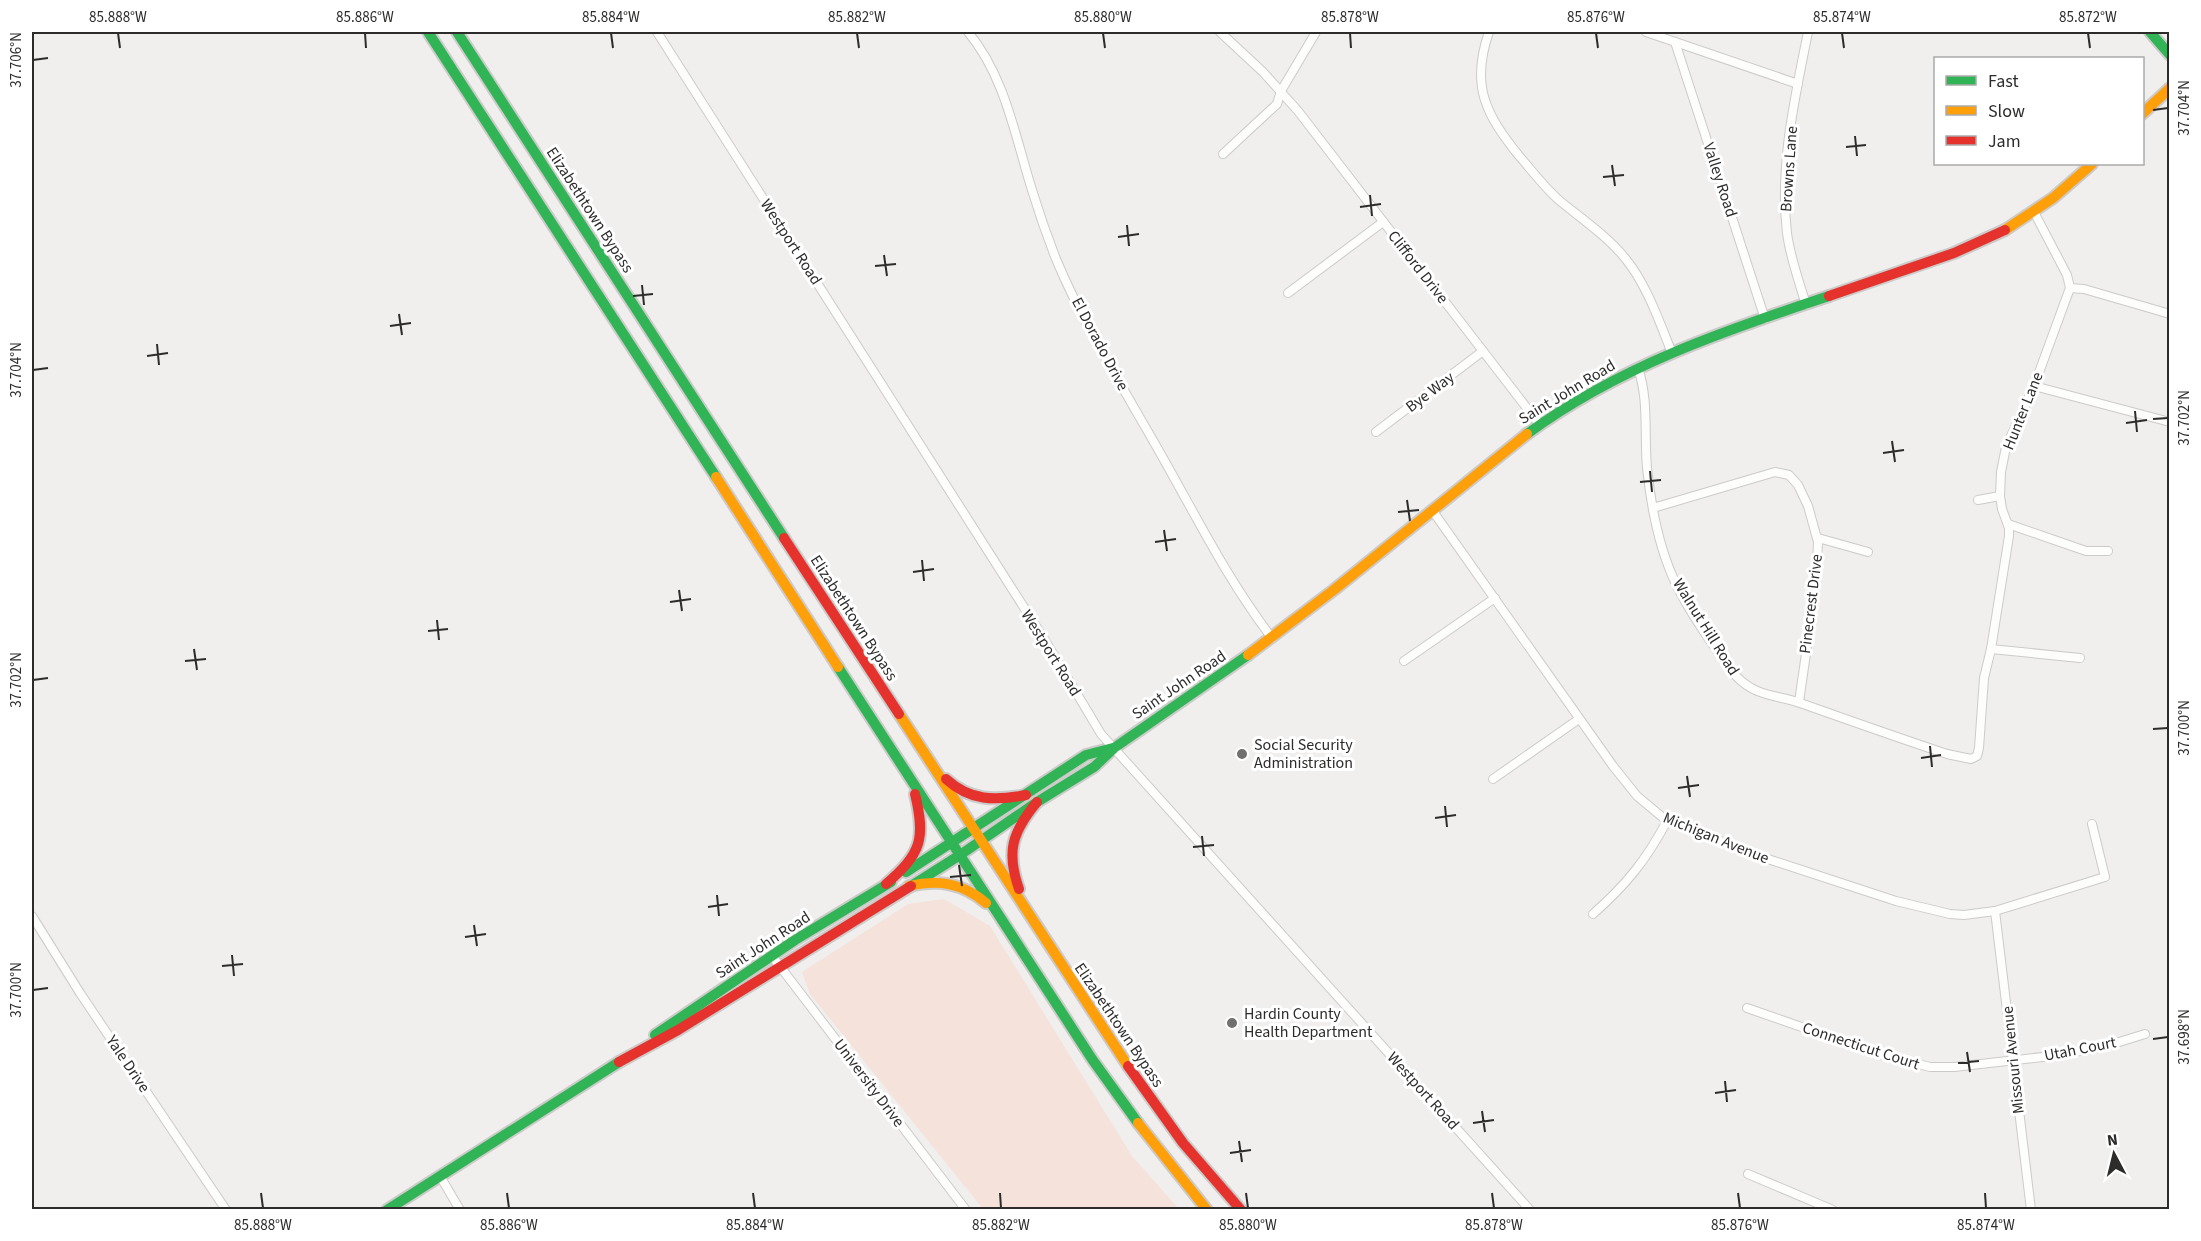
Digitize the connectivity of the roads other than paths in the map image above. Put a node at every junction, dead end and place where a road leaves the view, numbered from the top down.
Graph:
1 (428, 32) edge
2 (457, 32) edge
3 (657, 32) edge
4 (968, 32) edge
5 (1220, 32) edge
6 (1316, 32) edge
7 (1489, 32) edge
8 (1646, 32) edge
9 (1808, 32) edge
10 (2150, 32) edge
11 (1675, 42) junction
12 (2169, 55) edge
13 (1798, 84) junction
14 (2169, 88) edge
15 (1281, 91) junction
16 (2144, 112) edge
17 (1223, 154) dead end
18 (2091, 165) edge
19 (2034, 212) junction
20 (1383, 222) junction
21 (2070, 288) junction
22 (1288, 293) dead end
23 (1806, 305) junction
24 (2169, 314) edge
25 (1765, 319) junction
26 (1483, 351) junction
27 (1672, 352) junction
28 (1638, 368) junction
29 (2034, 386) junction
30 (2169, 422) edge
31 (1540, 424) junction
32 (1376, 432) dead end
33 (2000, 496) junction
34 (1978, 500) dead end
35 (1653, 507) junction
36 (1432, 510) junction
37 (2008, 524) junction
38 (1818, 538) junction
39 (2108, 551) dead end
40 (1868, 552) dead end
41 (1495, 598) junction
42 (1272, 638) junction
43 (1991, 648) junction
44 (2080, 658) dead end
45 (1404, 661) dead end
46 (1799, 702) junction
47 (1579, 719) junction
48 (1114, 748) junction
49 (1971, 759) joint
50 (928, 760) junction
51 (908, 774) junction
52 (1493, 779) dead end
53 (1026, 795) junction
54 (1037, 802) junction
55 (1667, 821) junction
56 (2092, 824) dead end
57 (973, 829) junction
58 (981, 840) junction
59 (952, 843) junction
60 (960, 855) junction
61 (886, 884) junction
62 (909, 886) junction
63 (1995, 911) junction
64 (1593, 914) dead end
65 (32, 916) edge
66 (1035, 925) junction
67 (1014, 938) junction
68 (772, 956) junction
69 (780, 966) junction
70 (1747, 1008) dead end
71 (2145, 1034) dead end
72 (2013, 1060) junction
73 (617, 1063) junction
74 (1748, 1174) dead end
75 (440, 1176) junction
76 (226, 1209) edge
77 (387, 1209) edge
78 (460, 1209) edge
79 (966, 1209) edge
80 (1207, 1209) edge
81 (1241, 1209) edge
82 (1530, 1209) edge
83 (1833, 1209) edge
84 (2031, 1209) edge

1 - 51 main road
2 - 50 main road, Elizabethtown Bypass
3 - 48 street, Westport Road
4 - 42 street, El Dorado Drive
5 - 15 street, Clifford Drive
6 - 15 street
7 - 27 street
8 - 11 street
9 - 13 street, Browns Lane
10 - 12 main road
11 - 13 street
11 - 25 street, Valley Road
13 - 23 street, Browns Lane
14 - 16 main road
15 - 17 street
15 - 20 street, Clifford Drive
18 - 19 main road, Saint John Road
19 - 21 street
19 - 23 main road, Saint John Road
20 - 22 street
20 - 26 street, Clifford Drive
21 - 24 street
21 - 29 street, Hunter Lane
23 - 25 main road, Saint John Road
25 - 27 main road, Saint John Road
26 - 31 street, Clifford Drive
26 - 32 street, Bye Way
27 - 28 main road, Saint John Road
28 - 31 main road, Saint John Road
28 - 35 street, Walnut Hill Road
29 - 30 street
29 - 33 street, Hunter Lane
31 - 36 main road, Saint John Road
33 - 34 street
33 - 37 street, Hunter Lane
35 - 38 street, Pinecrest Drive
35 - 46 street, Walnut Hill Road
36 - 41 street, Michigan Avenue
36 - 42 main road, Saint John Road
37 - 39 street
37 - 43 street, Hunter Lane
38 - 40 street
38 - 46 street, Pinecrest Drive
41 - 45 street
41 - 47 street, Michigan Avenue
42 - 48 main road, Saint John Road
43 - 44 street
43 - 49 street, Hunter Lane
46 - 49 street, Walnut Hill Road
47 - 52 street
47 - 55 street, Michigan Avenue
48 - 53 main road, Saint John Road
48 - 54 main road, Saint John Road
48 - 82 street, Westport Road
50 - 53 main road
50 - 57 main road, Elizabethtown Bypass
51 - 59 main road
51 - 61 main road
53 - 57 main road, Saint John Road
54 - 58 main road, Saint John Road
54 - 66 main road
55 - 63 street, Michigan Avenue
55 - 64 street
56 - 63 street, Michigan Avenue
57 - 58 main road, Elizabethtown Bypass
57 - 59 main road, Saint John Road
58 - 60 main road, Saint John Road
58 - 66 main road, Elizabethtown Bypass
59 - 60 main road
59 - 61 main road, Saint John Road
60 - 62 main road, Saint John Road
60 - 67 main road
61 - 68 main road, Saint John Road
62 - 67 main road
62 - 69 main road, Saint John Road
63 - 72 street, Missouri Avenue
65 - 76 street, Yale Drive
66 - 81 main road, Elizabethtown Bypass
67 - 80 main road
68 - 69 street, University Drive
68 - 73 main road, Saint John Road
69 - 73 main road, Saint John Road
69 - 79 street, University Drive
70 - 72 street, Connecticut Court
71 - 72 street, Utah Court
72 - 84 street, Missouri Avenue
73 - 75 main road, Saint John Road
74 - 83 street
75 - 77 main road, Saint John Road
75 - 78 street

